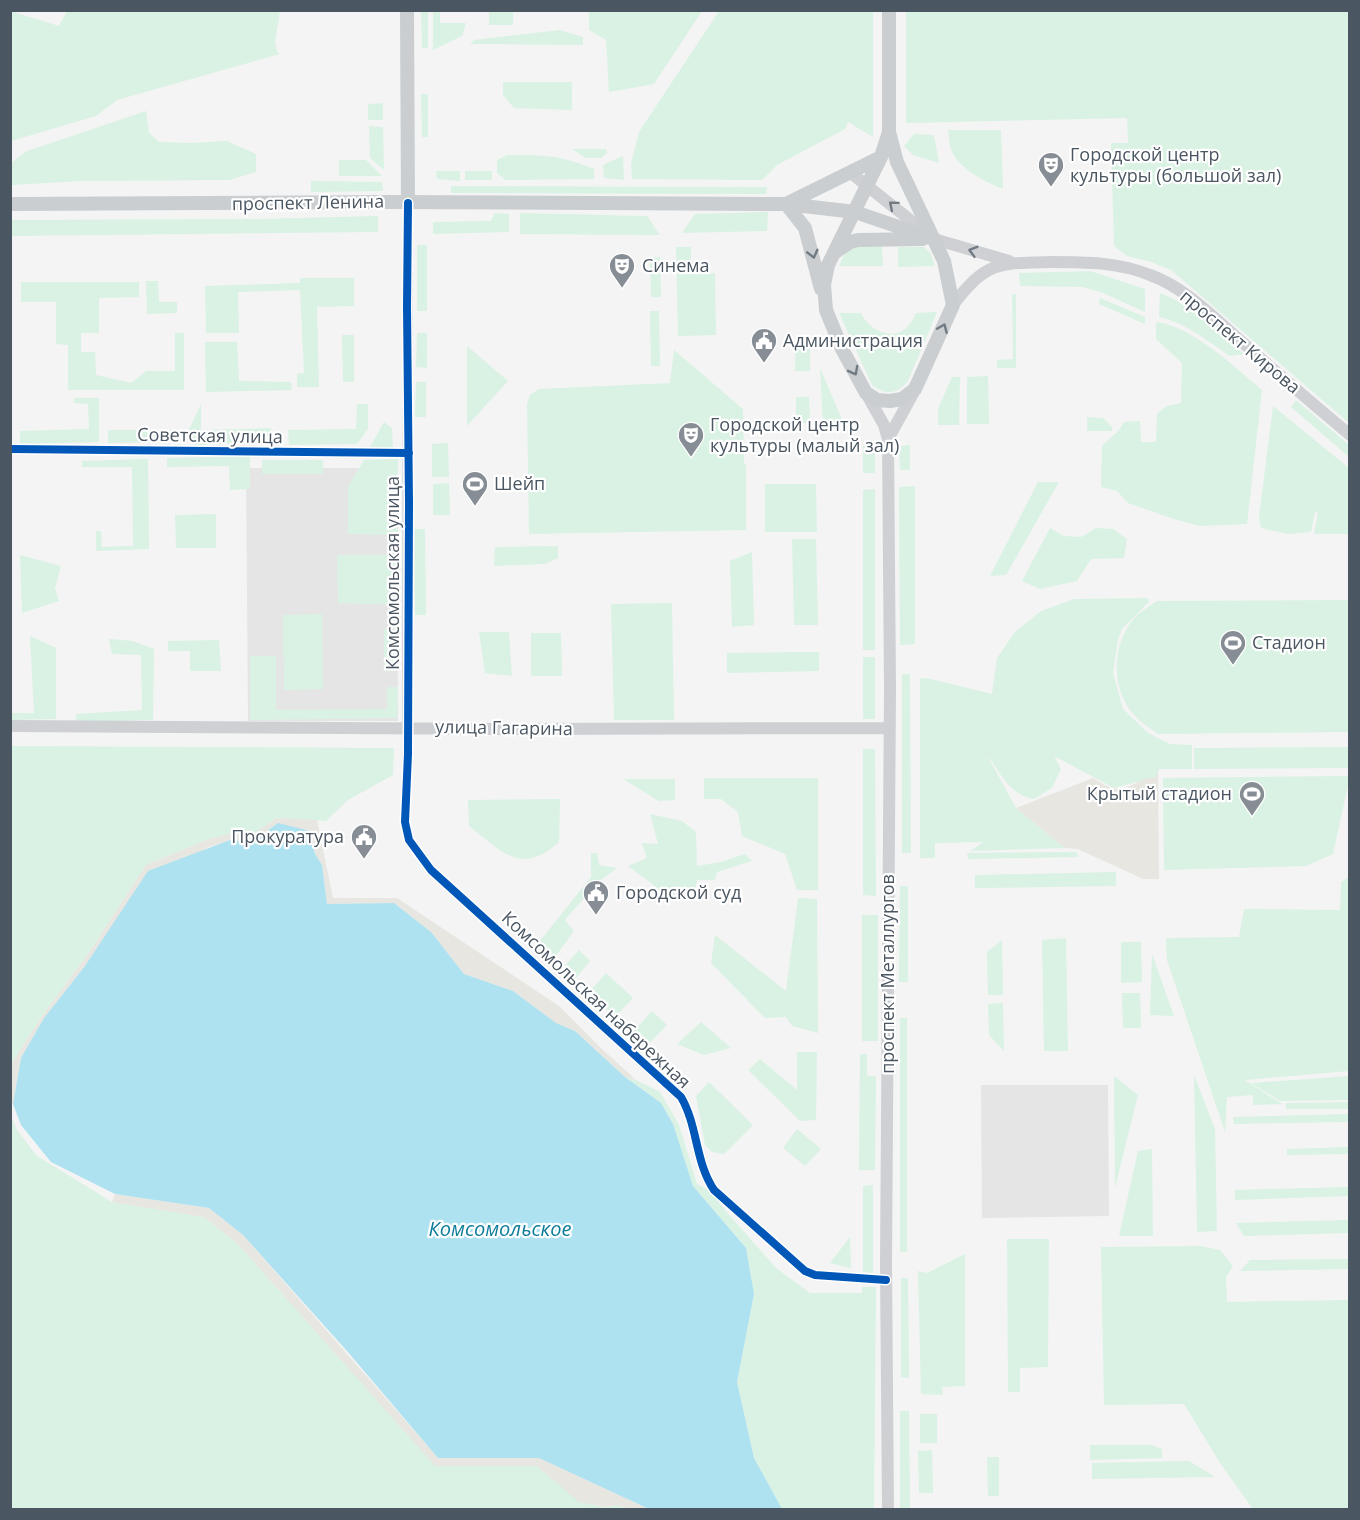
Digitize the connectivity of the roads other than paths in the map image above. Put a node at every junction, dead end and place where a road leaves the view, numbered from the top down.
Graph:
1 (407, 10) edge
2 (888, 10) edge
3 (889, 132) junction
4 (881, 157) junction
5 (851, 172) junction
6 (868, 185) junction
7 (408, 202) junction
8 (10, 204) edge
9 (786, 204) junction
10 (855, 212) junction
11 (934, 239) junction
12 (833, 254) junction
13 (1013, 263) junction
14 (953, 305) junction
15 (826, 310) junction
16 (915, 390) junction
17 (866, 393) junction
18 (1350, 435) edge
19 (888, 439) junction
20 (10, 449) edge
21 (409, 453) junction
22 (10, 726) edge
23 (407, 728) junction
24 (889, 728) junction
25 (886, 1280) junction
26 (888, 1509) edge

1 - 7 main road, Комсомольская улица
2 - 3 main road
3 - 4 main road
3 - 11 main road
4 - 5 main road, проспект Ленина
4 - 6 main road
5 - 6 main road
5 - 9 main road, проспект Ленина
6 - 10 main road
11 -> 6 main road
7 - 8 main road, проспект Ленина
7 - 9 main road, проспект Ленина
7 - 21 street, Комсомольская улица
9 - 10 main road
9 -> 15 main road
10 - 11 main road
10 - 12 main road
11 - 12 main road
13 -> 11 main road
11 - 14 main road
12 - 15 main road
13 - 14 main road
13 - 18 main road, проспект Кирова
16 -> 14 main road
15 -> 17 main road
16 - 17 main road
16 - 19 main road, проспект Металлургов
17 - 19 main road, проспект Металлургов
19 - 24 main road, проспект Металлургов
20 - 21 street, Советская улица
21 - 23 street, Комсомольская улица
22 - 23 main road, улица Гагарина
23 - 24 main road, улица Гагарина
23 - 25 street, Комсомольская набережная
24 - 25 main road, проспект Металлургов
25 - 26 main road, проспект Металлургов

